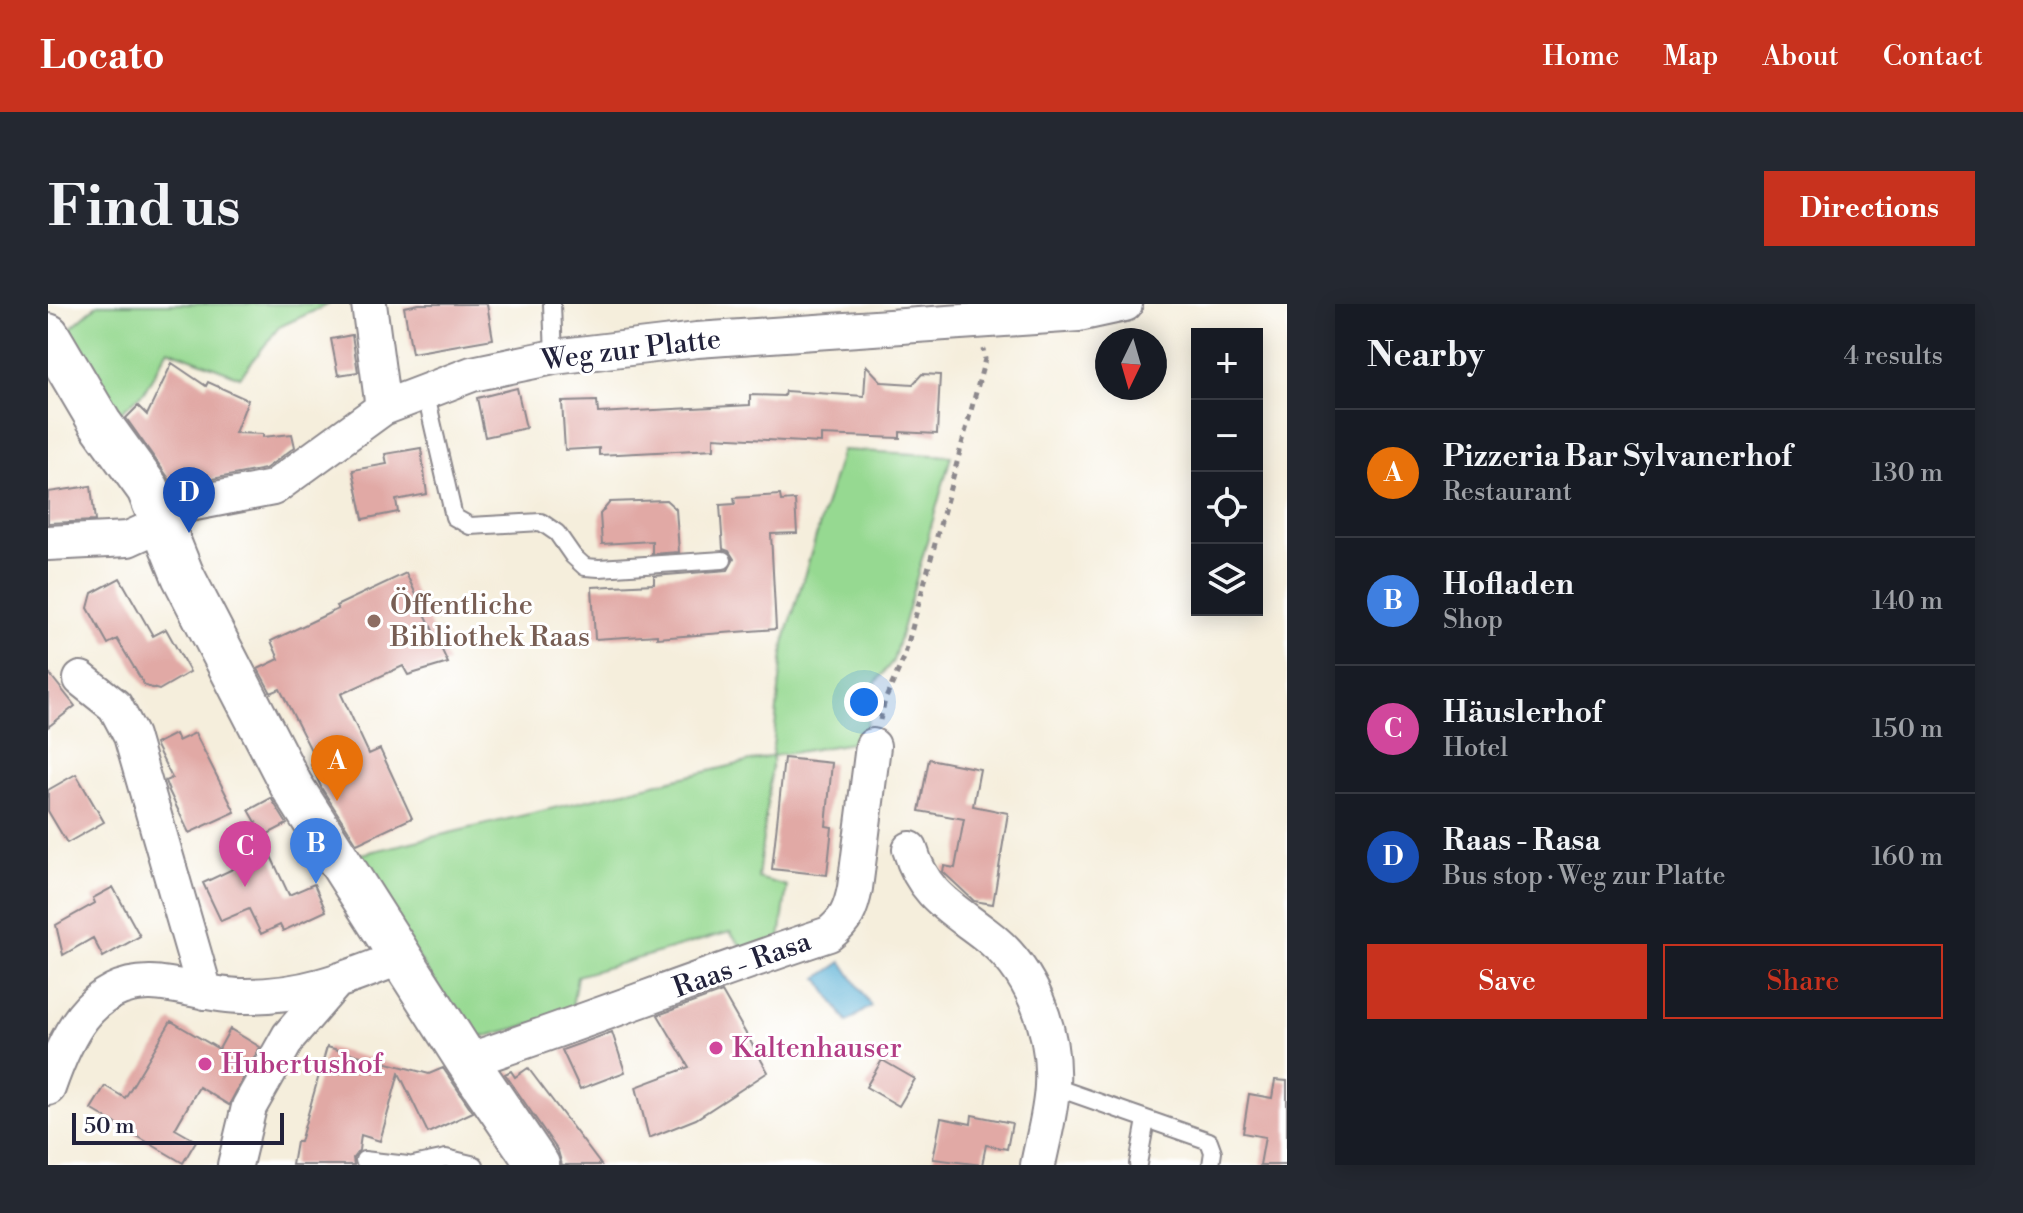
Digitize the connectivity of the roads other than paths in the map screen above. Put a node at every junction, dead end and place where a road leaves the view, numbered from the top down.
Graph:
1 (369, 304) edge
2 (552, 304) edge
3 (1125, 304) edge
4 (982, 312) edge
5 (48, 335) edge
6 (554, 357) junction
7 (425, 391) junction
8 (383, 408) junction
9 (161, 524) junction
10 (48, 543) edge
11 (723, 560) dead end
12 (81, 679) dead end
13 (873, 746) road end
14 (910, 849) dead end
15 (401, 957) junction
16 (334, 984) junction
17 (205, 992) junction
18 (467, 1061) junction
19 (1052, 1086) junction
20 (48, 1088) edge
21 (1146, 1120) junction
22 (364, 1160) dead end
23 (1138, 1164) edge
24 (235, 1165) edge
25 (411, 1165) edge
26 (475, 1165) edge
27 (538, 1165) edge
28 (1038, 1165) edge
29 (1211, 1165) edge

1 - 8 street
2 - 6 lane
3 - 4 street, Weg zur Platte
4 - 6 street, Weg zur Platte
5 - 9 street
6 - 7 street, Weg zur Platte
7 - 8 street, Weg zur Platte
7 - 11 lane
8 - 9 street, Weg zur Platte
9 - 10 street, Weg zur Platte
9 - 15 street
12 - 17 street
13 - 18 street, Raas - Rasa
14 - 19 street
15 - 16 street
15 - 18 street
16 - 17 street
16 - 24 street
17 - 20 street
18 - 27 street
19 - 21 lane
19 - 28 street
21 - 23 lane
21 - 29 lane
22 - 25 lane
25 - 26 lane

